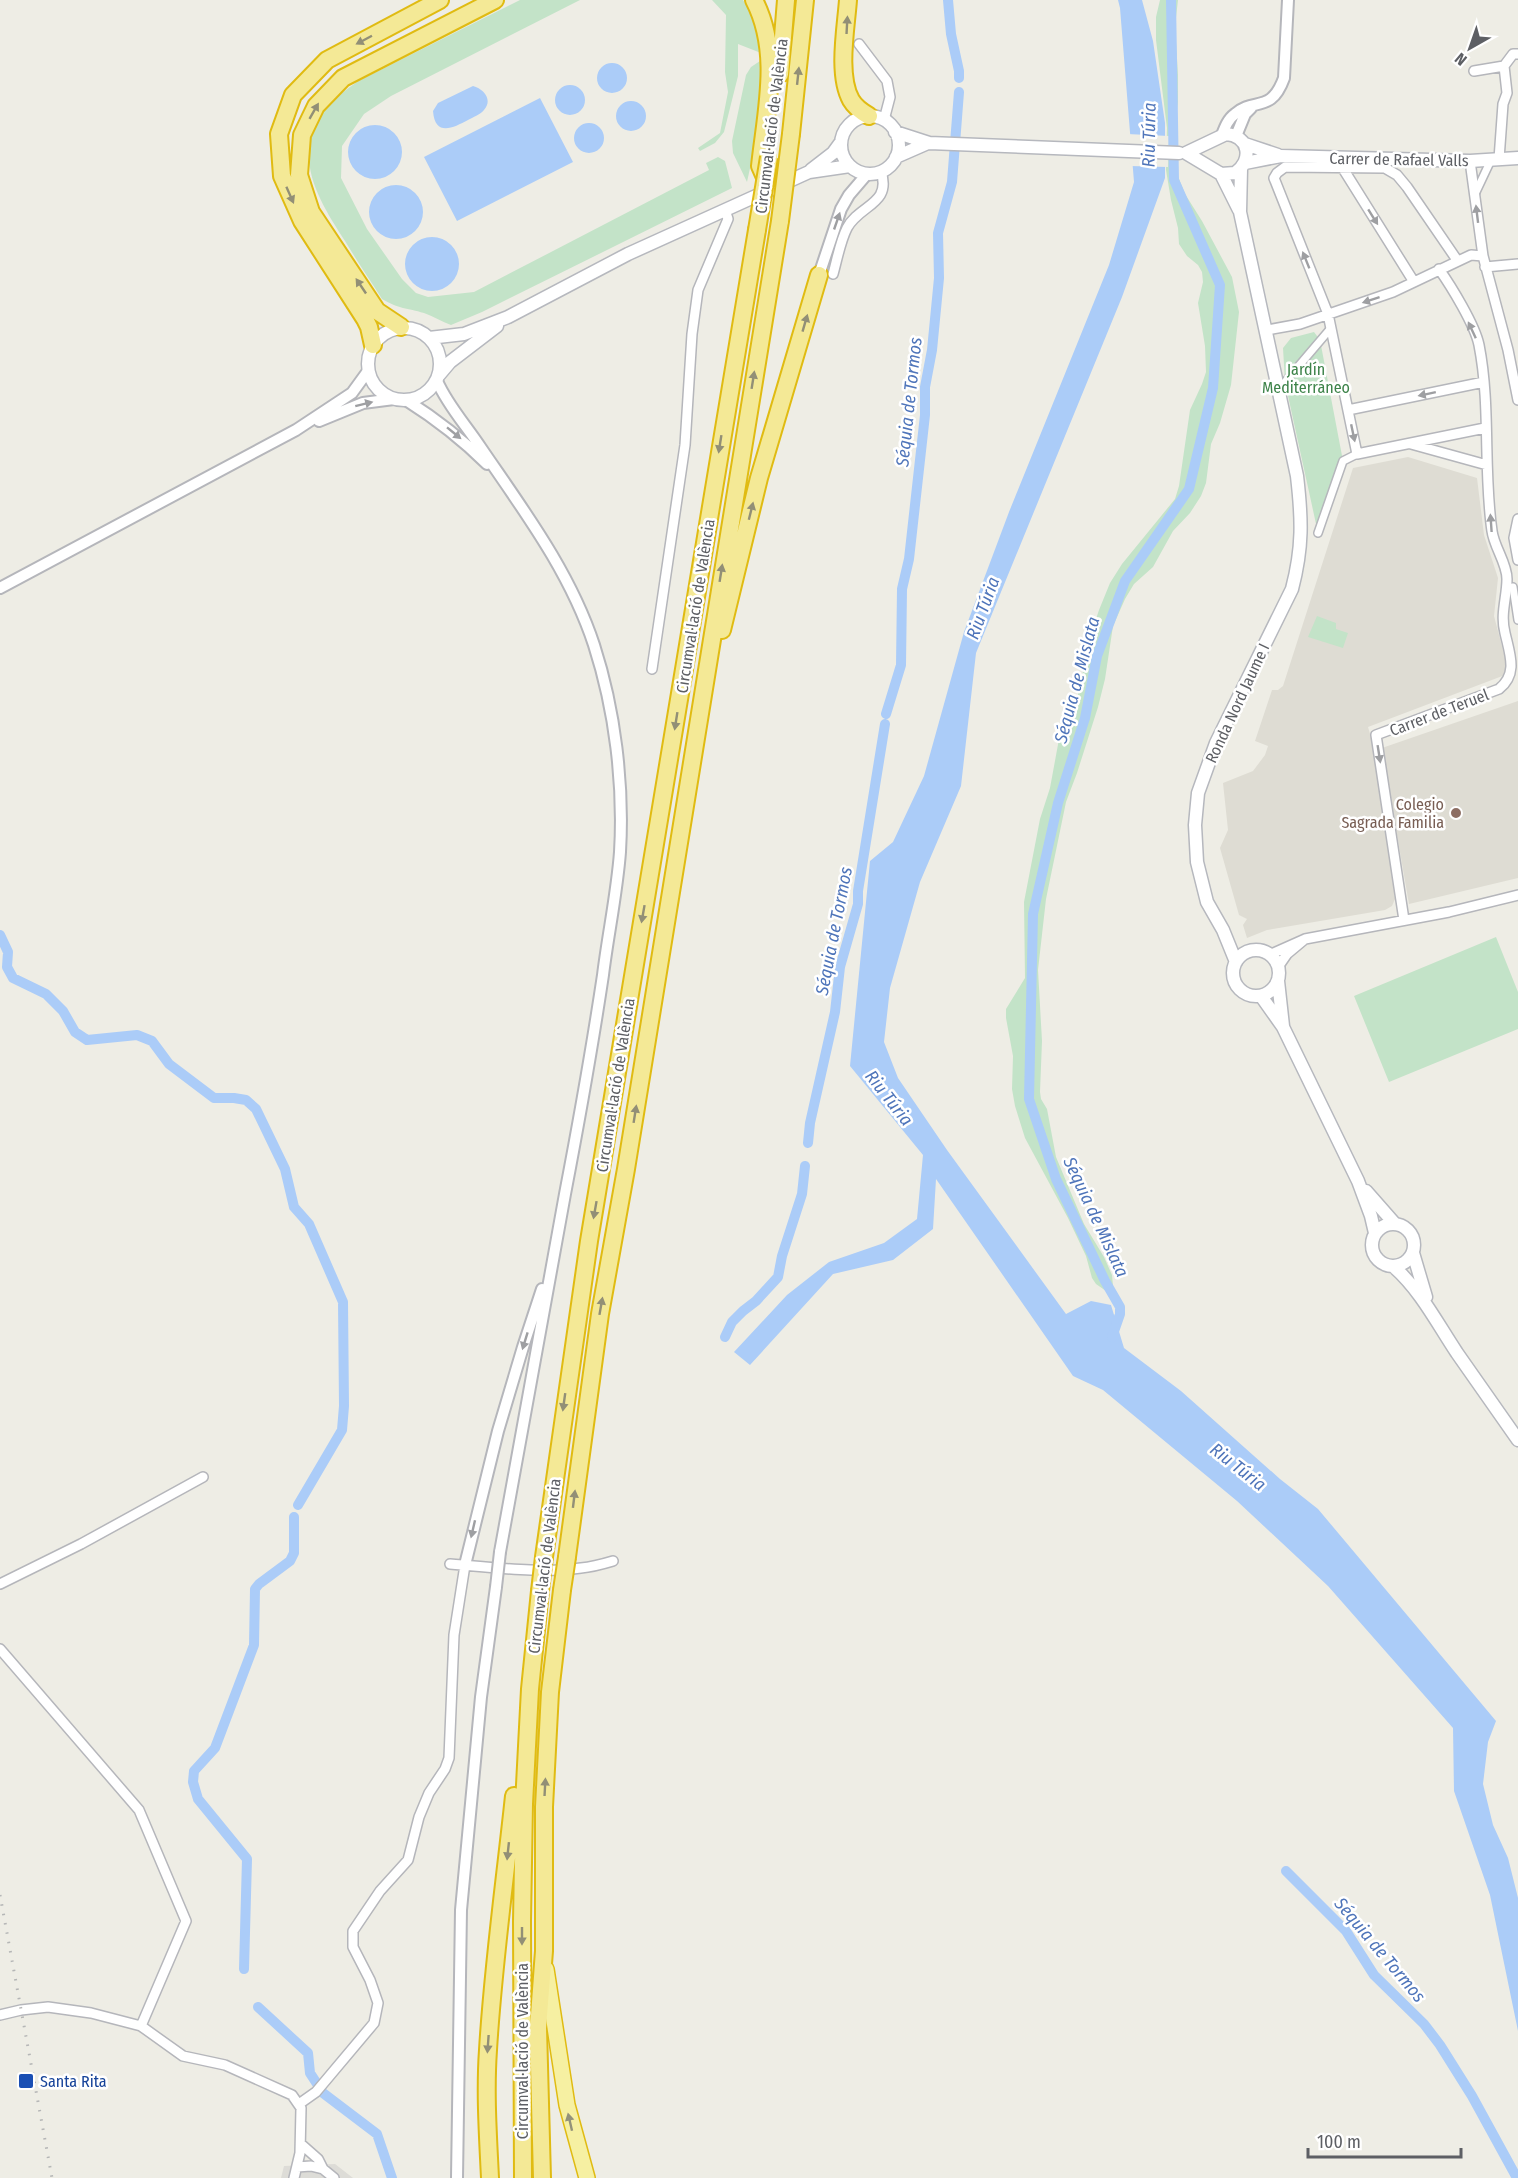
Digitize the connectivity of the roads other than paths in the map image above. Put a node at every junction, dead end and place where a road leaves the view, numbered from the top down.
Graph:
1 (440, 0) edge
2 (495, 0) edge
3 (754, 0) edge
4 (786, 0) edge
5 (805, 0) edge
6 (848, 0) edge
7 (1288, 0) edge
8 (859, 44) dead end
9 (1518, 54) edge
10 (1504, 66) junction
11 (1474, 71) dead end
12 (1518, 92) edge
13 (1508, 93) junction
14 (1253, 106) junction
15 (876, 118) junction
16 (895, 132) junction
17 (1216, 138) junction
18 (1240, 140) junction
19 (841, 142) junction
20 (929, 143) junction
21 (1183, 153) junction
22 (765, 156) junction
23 (1281, 156) junction
24 (896, 157) junction
25 (1518, 158) edge
26 (1495, 159) junction
27 (1470, 161) junction
28 (850, 166) junction
29 (1243, 166) junction
30 (1342, 167) junction
31 (1216, 170) junction
32 (808, 172) junction
33 (881, 172) junction
34 (867, 174) junction
35 (1475, 194) junction
36 (725, 210) junction
37 (1240, 212) junction
38 (1457, 260) junction
39 (1484, 262) junction
40 (1518, 264) edge
41 (1440, 269) junction
42 (826, 275) junction
43 (1414, 282) junction
44 (1328, 314) junction
45 (508, 318) junction
46 (401, 327) junction
47 (1331, 328) junction
48 (1267, 330) junction
49 (429, 338) junction
50 (372, 345) junction
51 (368, 371) junction
52 (438, 378) junction
53 (1284, 382) dead end
54 (1484, 382) junction
55 (400, 400) junction
56 (1518, 400) edge
57 (1348, 410) junction
58 (1485, 428) junction
59 (296, 430) junction
60 (1436, 438) junction
61 (1409, 443) junction
62 (1438, 452) junction
63 (1357, 454) junction
64 (1487, 465) junction
65 (504, 482) junction
66 (1518, 519) edge
67 (1318, 532) dead end
68 (1518, 560) edge
69 (1518, 575) edge
70 (1510, 583) junction
71 (0, 588) edge
72 (1518, 620) edge
73 (652, 669) dead end
74 (679, 838) junction
75 (1518, 894) edge
76 (1404, 920) junction
77 (1223, 930) junction
78 (1305, 939) junction
79 (1246, 952) junction
80 (1269, 955) junction
81 (1236, 962) junction
82 (1278, 968) junction
83 (1278, 981) junction
84 (1261, 996) junction
85 (1283, 1027) junction
86 (1358, 1181) junction
87 (1395, 1224) junction
88 (1375, 1233) junction
89 (1413, 1253) junction
90 (552, 1266) junction
91 (1394, 1267) junction
92 (1432, 1312) junction
93 (1518, 1440) edge
94 (203, 1477) dead end
95 (613, 1561) dead end
96 (450, 1564) dead end
97 (465, 1565) junction
98 (0, 1584) edge
99 (0, 1649) edge
100 (530, 1689) junction
101 (544, 1951) junction
102 (0, 2015) edge
103 (141, 2026) junction
104 (299, 2104) junction
105 (301, 2148) junction
106 (297, 2167) junction
107 (323, 2169) junction
108 (294, 2178) edge
109 (334, 2178) edge
110 (457, 2178) edge
111 (490, 2178) edge
112 (523, 2178) edge
113 (542, 2178) edge
114 (587, 2178) edge

1 -> 50 highway
46 -> 2 highway
3 - 22 highway
4 - 22 highway, Circumval·lació de València
74 -> 5 highway, Circumval·lació de València, bridge
15 -> 6 highway
7 - 14 street
8 - 15 street
9 - 10 street
10 - 11 street
10 - 13 street
12 - 13 street
13 - 26 street
14 - 17 street
14 - 18 street
15 - 16 main road
15 - 19 main road
16 - 20 main road
16 - 24 main road
17 - 18 main road
17 - 21 main road
17 - 31 main road
18 - 23 main road, Carrer de Rafael Valls
18 - 29 main road
19 - 28 main road
19 - 32 main road
20 - 21 main road
20 - 24 main road
21 - 31 main road
22 -> 100 highway, Circumval·lació de València, bridge
23 - 27 main road, Carrer de Rafael Valls
23 - 29 main road, Carrer de Rafael Valls
24 - 33 main road
25 - 26 main road, Carrer de Rafael Valls
26 - 27 main road, Carrer de Rafael Valls
26 - 35 street
27 - 35 street
28 - 32 main road
28 - 34 main road
29 - 31 main road
29 - 37 main road
30 - 38 street, Carrer de Rafael Valls
30 -> 43 street
44 -> 30 street, Carrer de Rafael Valls
31 - 37 main road
32 - 36 main road
33 - 34 main road
33 - 42 street
42 -> 34 street
39 -> 35 street
36 - 45 main road
36 - 73 street
37 - 48 main road, Ronda Nord Jaume I
38 - 39 street
38 - 41 street
39 - 40 street
39 - 56 street
41 - 43 street
54 -> 41 street
74 -> 42 highway
43 -> 44 street
44 - 47 street
44 - 48 street
45 - 49 main road
45 - 52 main road
46 - 49 main road
46 - 50 main road
47 - 53 street
47 - 57 street
48 - 77 main road, Ronda Nord Jaume I
49 - 52 main road
50 - 51 main road
51 - 55 main road
51 - 59 street
52 - 55 main road
52 - 65 street
54 -> 57 street
54 - 58 street
59 -> 55 street
55 -> 65 street
57 -> 63 street
58 - 60 street
58 - 64 street
59 - 71 street
60 - 61 street
60 - 62 street
61 - 62 street
61 - 63 street
62 - 64 street
63 - 67 street
70 -> 64 street
65 - 90 street
66 - 68 street
69 - 70 street
70 - 72 street
70 -> 76 street, Carrer de Teruel
101 -> 74 highway, Circumval·lació de València, bridge
75 - 76 street
76 - 78 street
77 - 79 main road, Ronda Nord Jaume I
77 - 81 main road, Ronda Nord Jaume I
78 - 80 street
78 - 82 street
79 - 80 main road
79 - 81 main road
80 - 82 main road
81 - 84 main road
82 - 83 main road
83 - 84 main road
83 - 85 main road
84 - 85 main road
85 - 86 main road
86 - 87 main road
86 - 88 main road
87 - 88 main road
87 - 89 main road
88 - 91 main road
89 - 91 main road
89 - 92 main road
90 -> 97 street
90 - 110 street, bridge
91 - 92 main road
92 - 93 main road
94 - 98 street
95 - 97 street
96 - 97 street
97 - 104 street
99 - 103 street
100 -> 111 highway
100 -> 112 highway, Circumval·lació de València
101 - 113 highway, Circumval·lació de València
114 -> 101 highway
102 - 103 street
103 - 104 street
104 - 105 street
105 - 106 street
105 - 107 street
106 - 107 street
106 - 108 street
107 - 109 street

